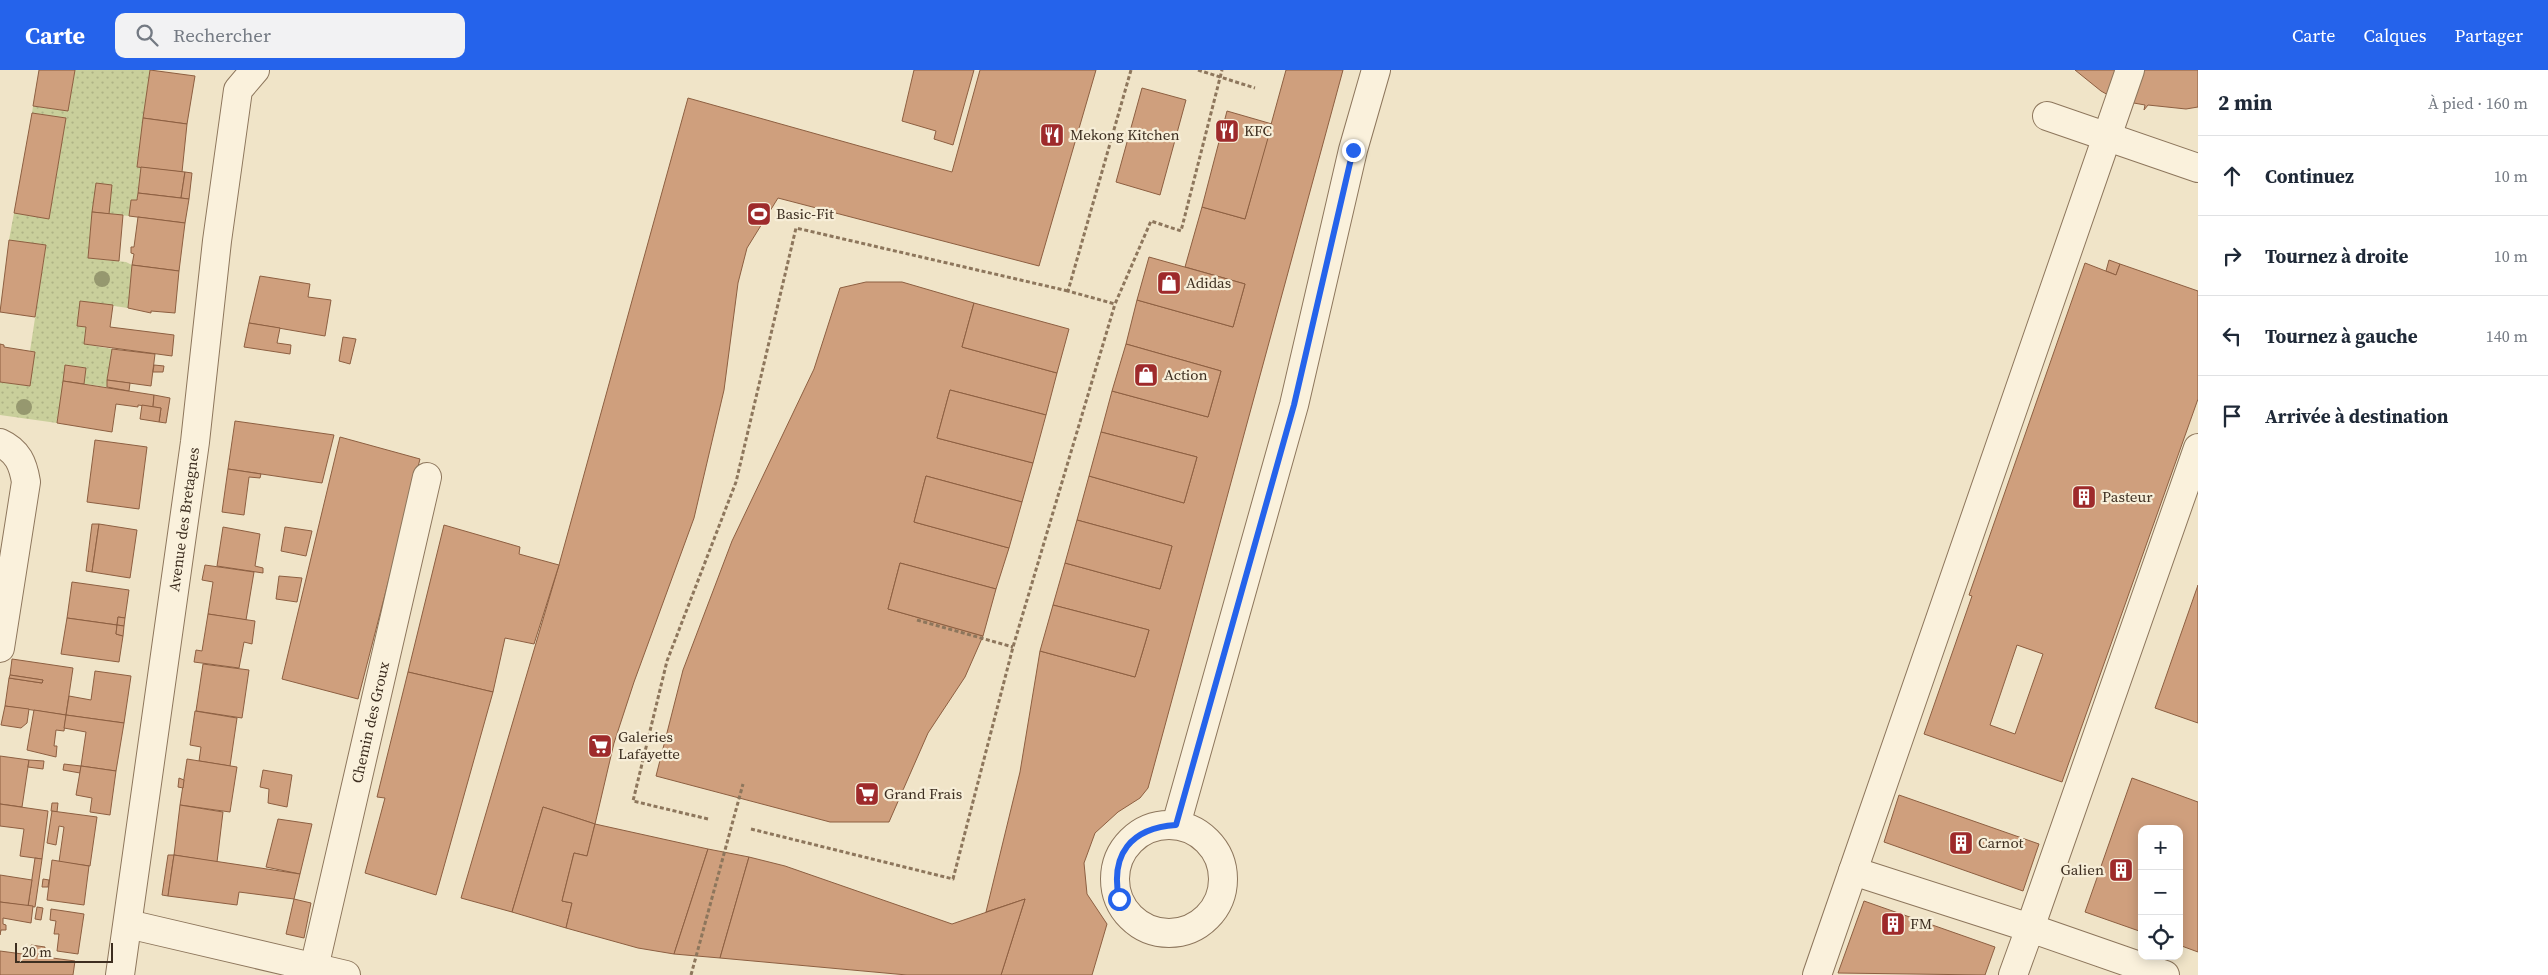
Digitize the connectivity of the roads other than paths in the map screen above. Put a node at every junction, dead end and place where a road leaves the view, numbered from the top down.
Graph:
1 (255, 70) edge
2 (1376, 70) edge
3 (2130, 70) edge
4 (2047, 116) dead end
5 (2107, 136) junction
6 (2198, 168) edge
7 (0, 443) edge
8 (2198, 448) edge
9 (427, 477) dead end
10 (0, 648) edge
11 (1176, 825) dead end
12 (1853, 871) junction
13 (128, 924) junction
14 (2030, 928) junction
15 (314, 968) junction
16 (120, 975) edge
17 (346, 975) edge
18 (1817, 975) edge
19 (2013, 975) edge
20 (2165, 975) edge

1 - 13 street, Avenue des Bretagnes
2 - 11 street
3 - 5 street
4 - 5 street
5 - 6 street
5 - 12 street
7 - 10 street
8 - 14 street
9 - 15 street, Chemin des Groux
12 - 14 street
12 - 18 street
13 - 15 street
13 - 16 street, Avenue des Bretagnes
14 - 19 street
14 - 20 street
15 - 17 street

